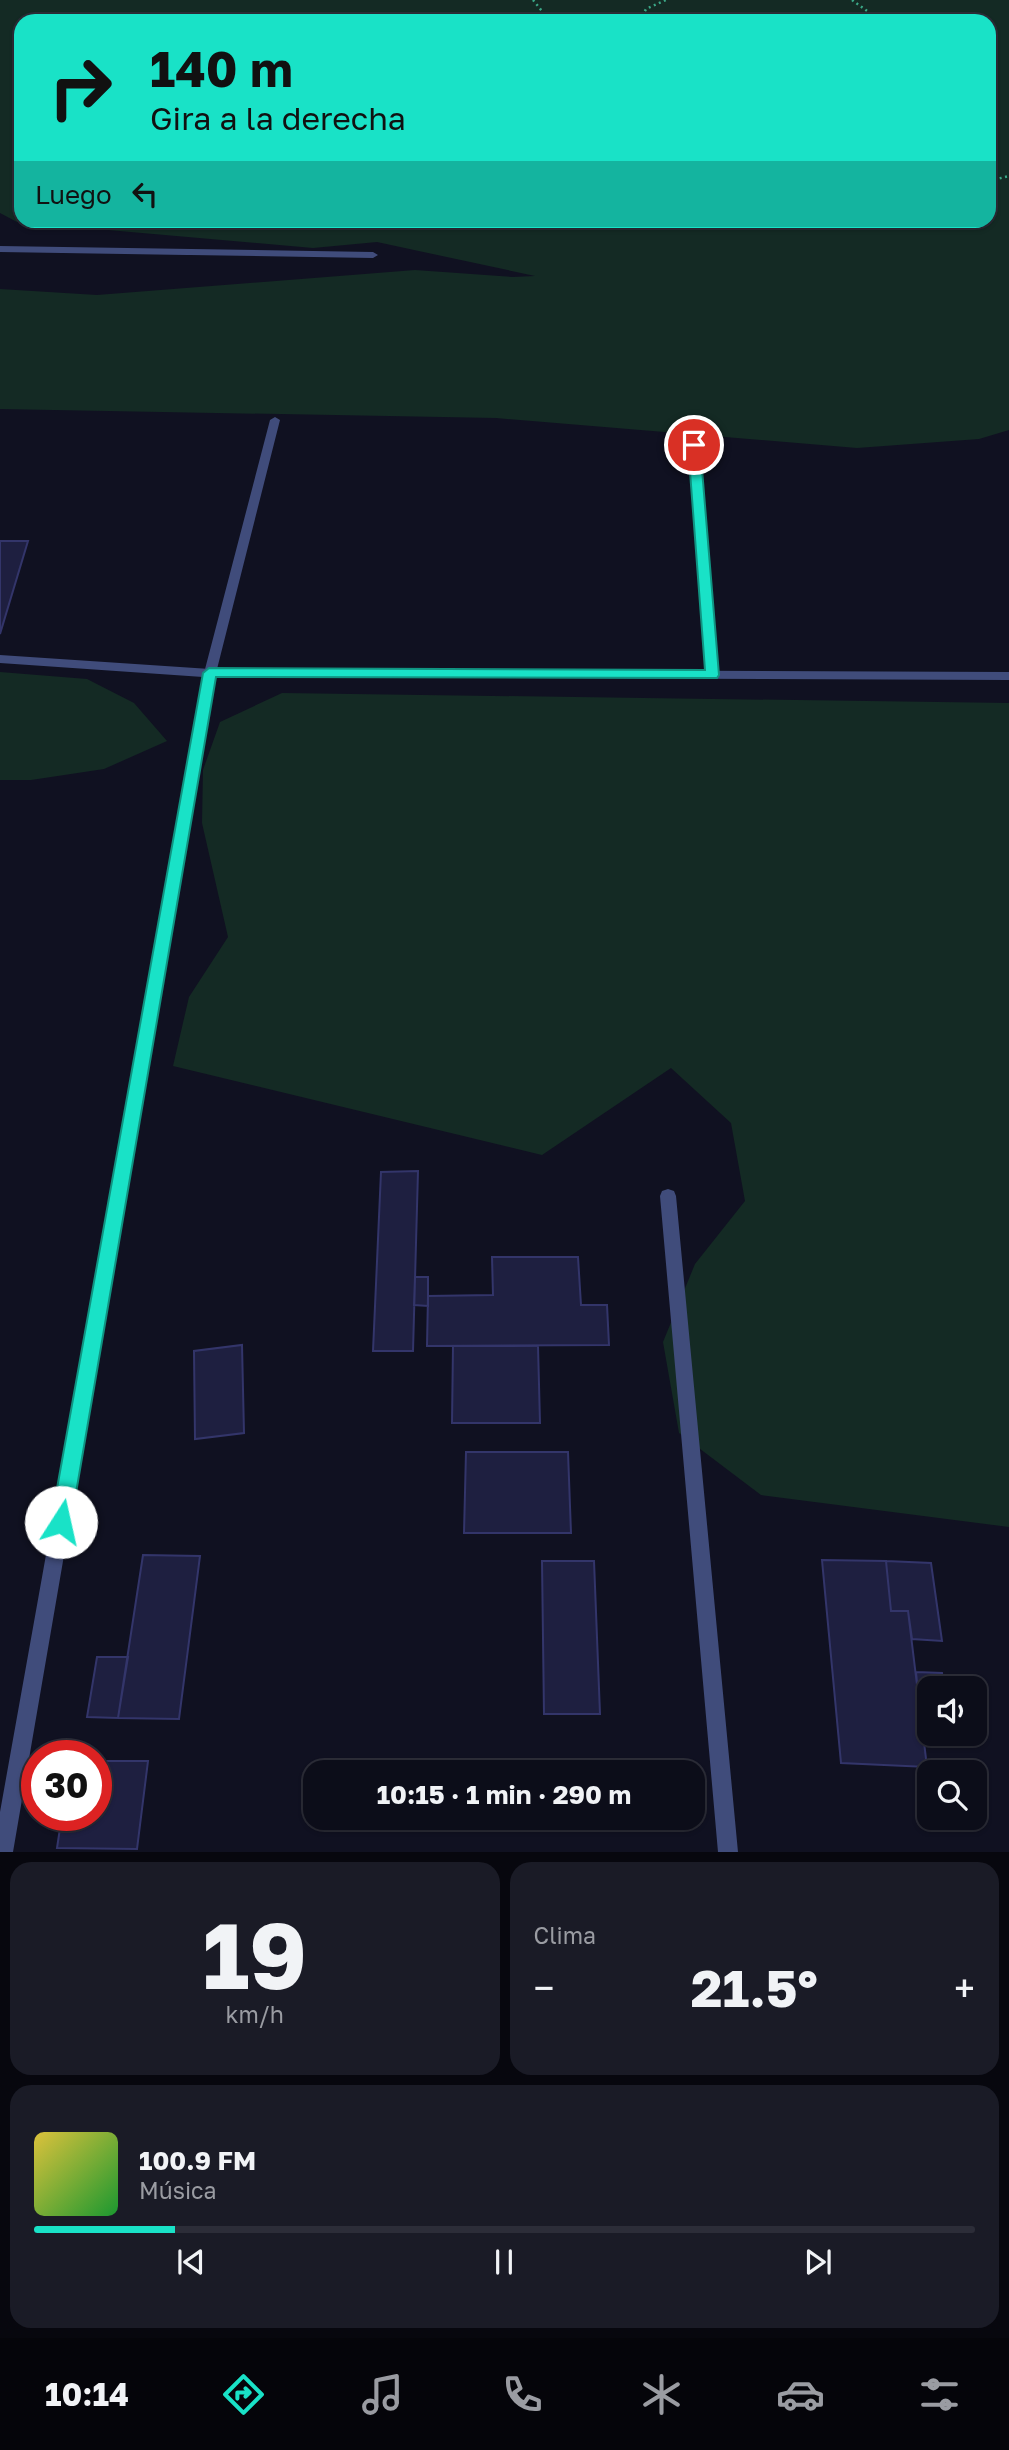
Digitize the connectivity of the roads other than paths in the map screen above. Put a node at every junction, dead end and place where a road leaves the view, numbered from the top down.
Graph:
1 (0, 249) edge
2 (373, 255) dead end
3 (275, 420) dead end
4 (694, 445) dead end
5 (0, 659) edge
6 (209, 673) junction
7 (712, 675) junction
8 (1009, 676) edge
9 (668, 1196) dead end
10 (3, 1852) edge
11 (729, 1852) edge

1 - 2 street
3 - 6 street
4 - 7 street
5 - 6 street
6 - 7 street
6 - 10 street
7 - 8 street
9 - 11 street

